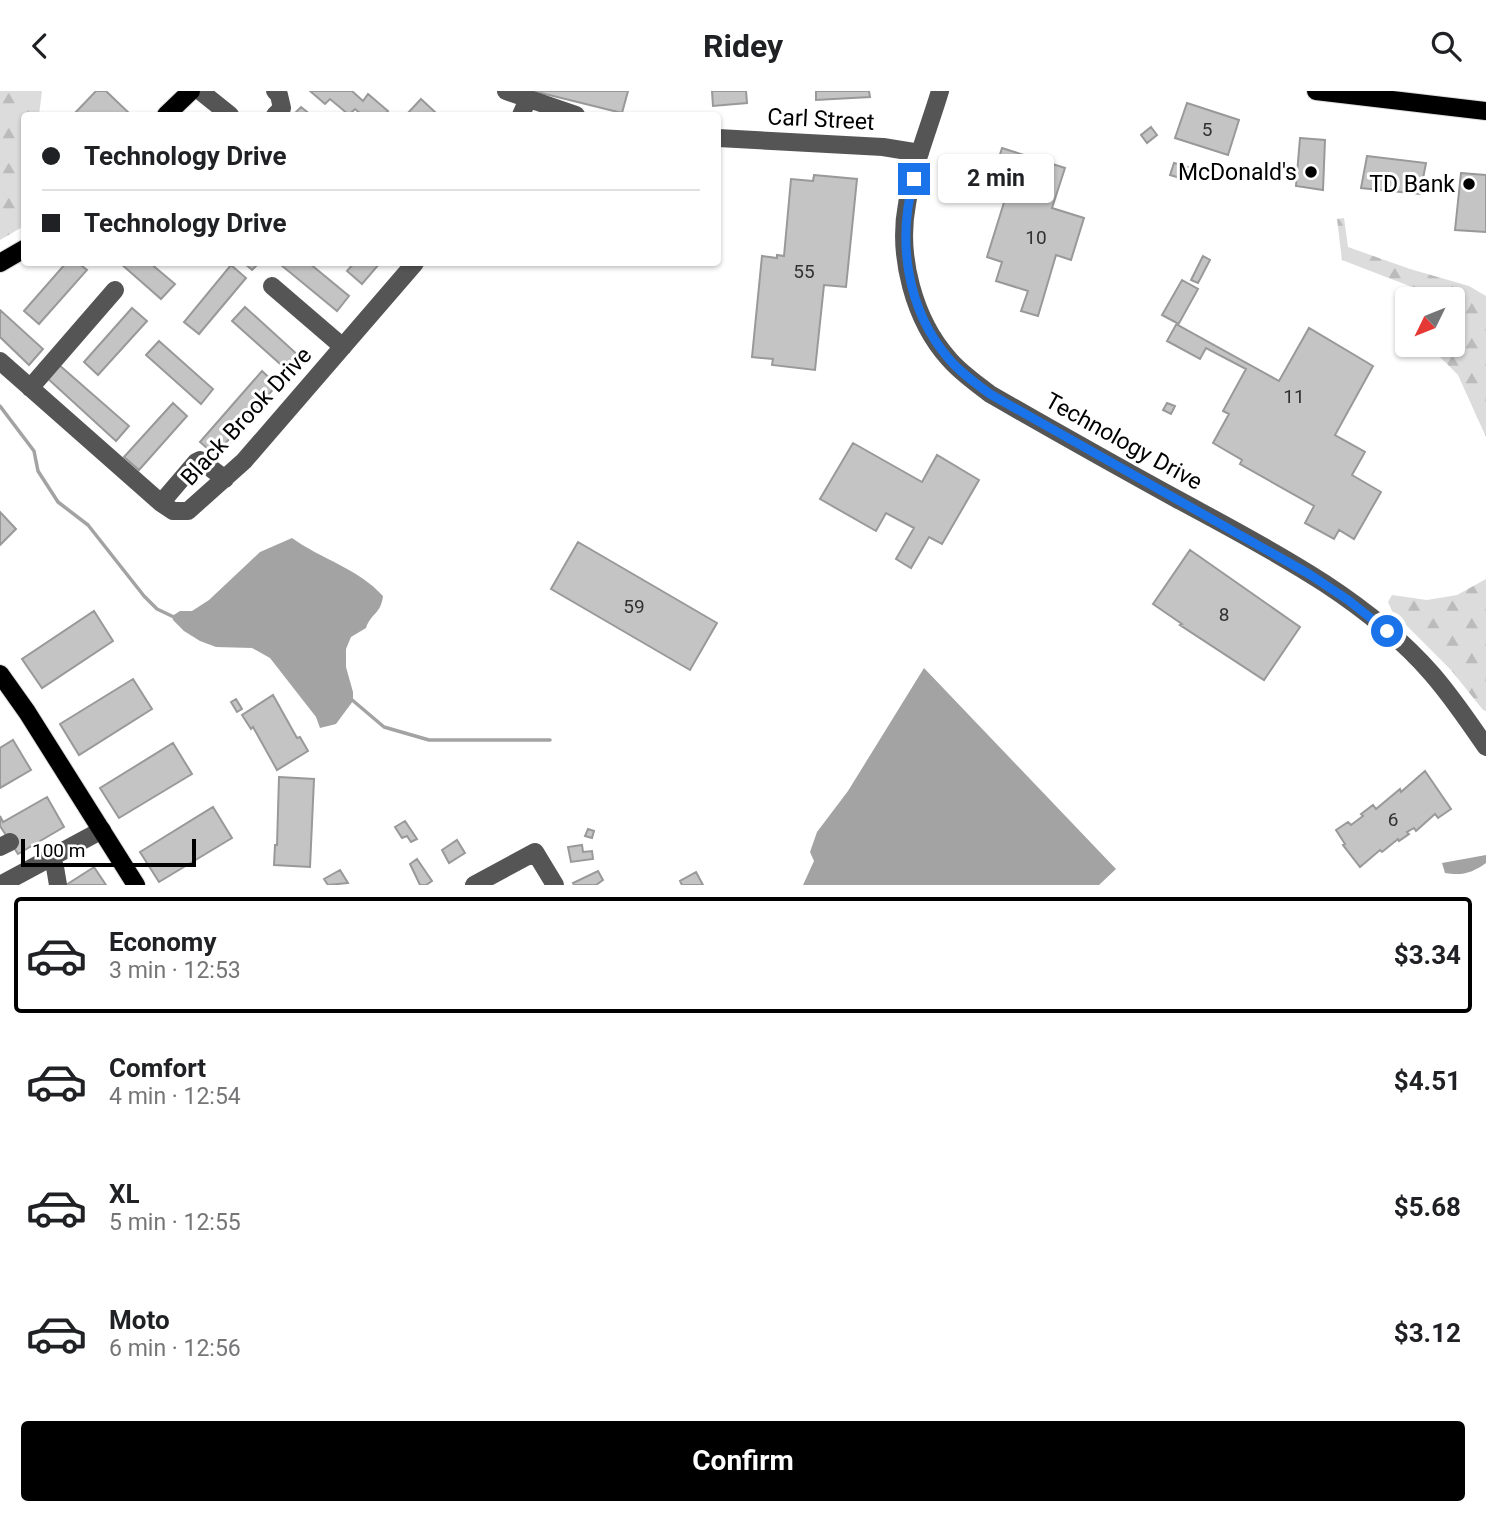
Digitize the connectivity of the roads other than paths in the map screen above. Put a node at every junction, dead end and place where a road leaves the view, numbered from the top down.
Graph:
1 (191, 91) edge
2 (275, 91) edge
3 (506, 91) edge
4 (940, 91) edge
5 (1316, 91) edge
6 (210, 93) edge
7 (524, 107) edge
8 (1486, 111) edge
9 (169, 112) edge
10 (227, 112) edge
11 (278, 112) edge
12 (556, 112) edge
13 (721, 138) edge
14 (920, 153) junction
15 (21, 251) edge
16 (0, 263) edge
17 (412, 266) edge
18 (272, 286) dead end
19 (115, 290) dead end
20 (343, 347) junction
21 (0, 361) edge
22 (30, 388) junction
23 (225, 479) junction
24 (161, 503) junction
25 (0, 674) edge
26 (1486, 747) edge
27 (102, 830) junction
28 (51, 858) junction
29 (0, 885) edge
30 (58, 885) edge
31 (136, 885) edge
32 (474, 885) edge
33 (555, 885) edge

1 - 9 main road
2 - 11 street
3 - 7 street
4 - 14 street, Technology Drive
5 - 8 main road
6 - 10 street
7 - 12 street
13 - 14 street, Carl Street
14 - 26 street, Technology Drive
15 - 16 main road
17 - 20 street, Black Brook Drive
18 - 20 street
19 - 22 street
20 - 23 street, Black Brook Drive
21 - 22 street, Black Brook Drive
22 - 24 street, Black Brook Drive
23 - 24 street, Black Brook Drive
23 - 24 street
25 - 27 main road
27 - 28 street
27 - 31 main road
28 - 29 street
28 - 30 street
32 - 33 street

